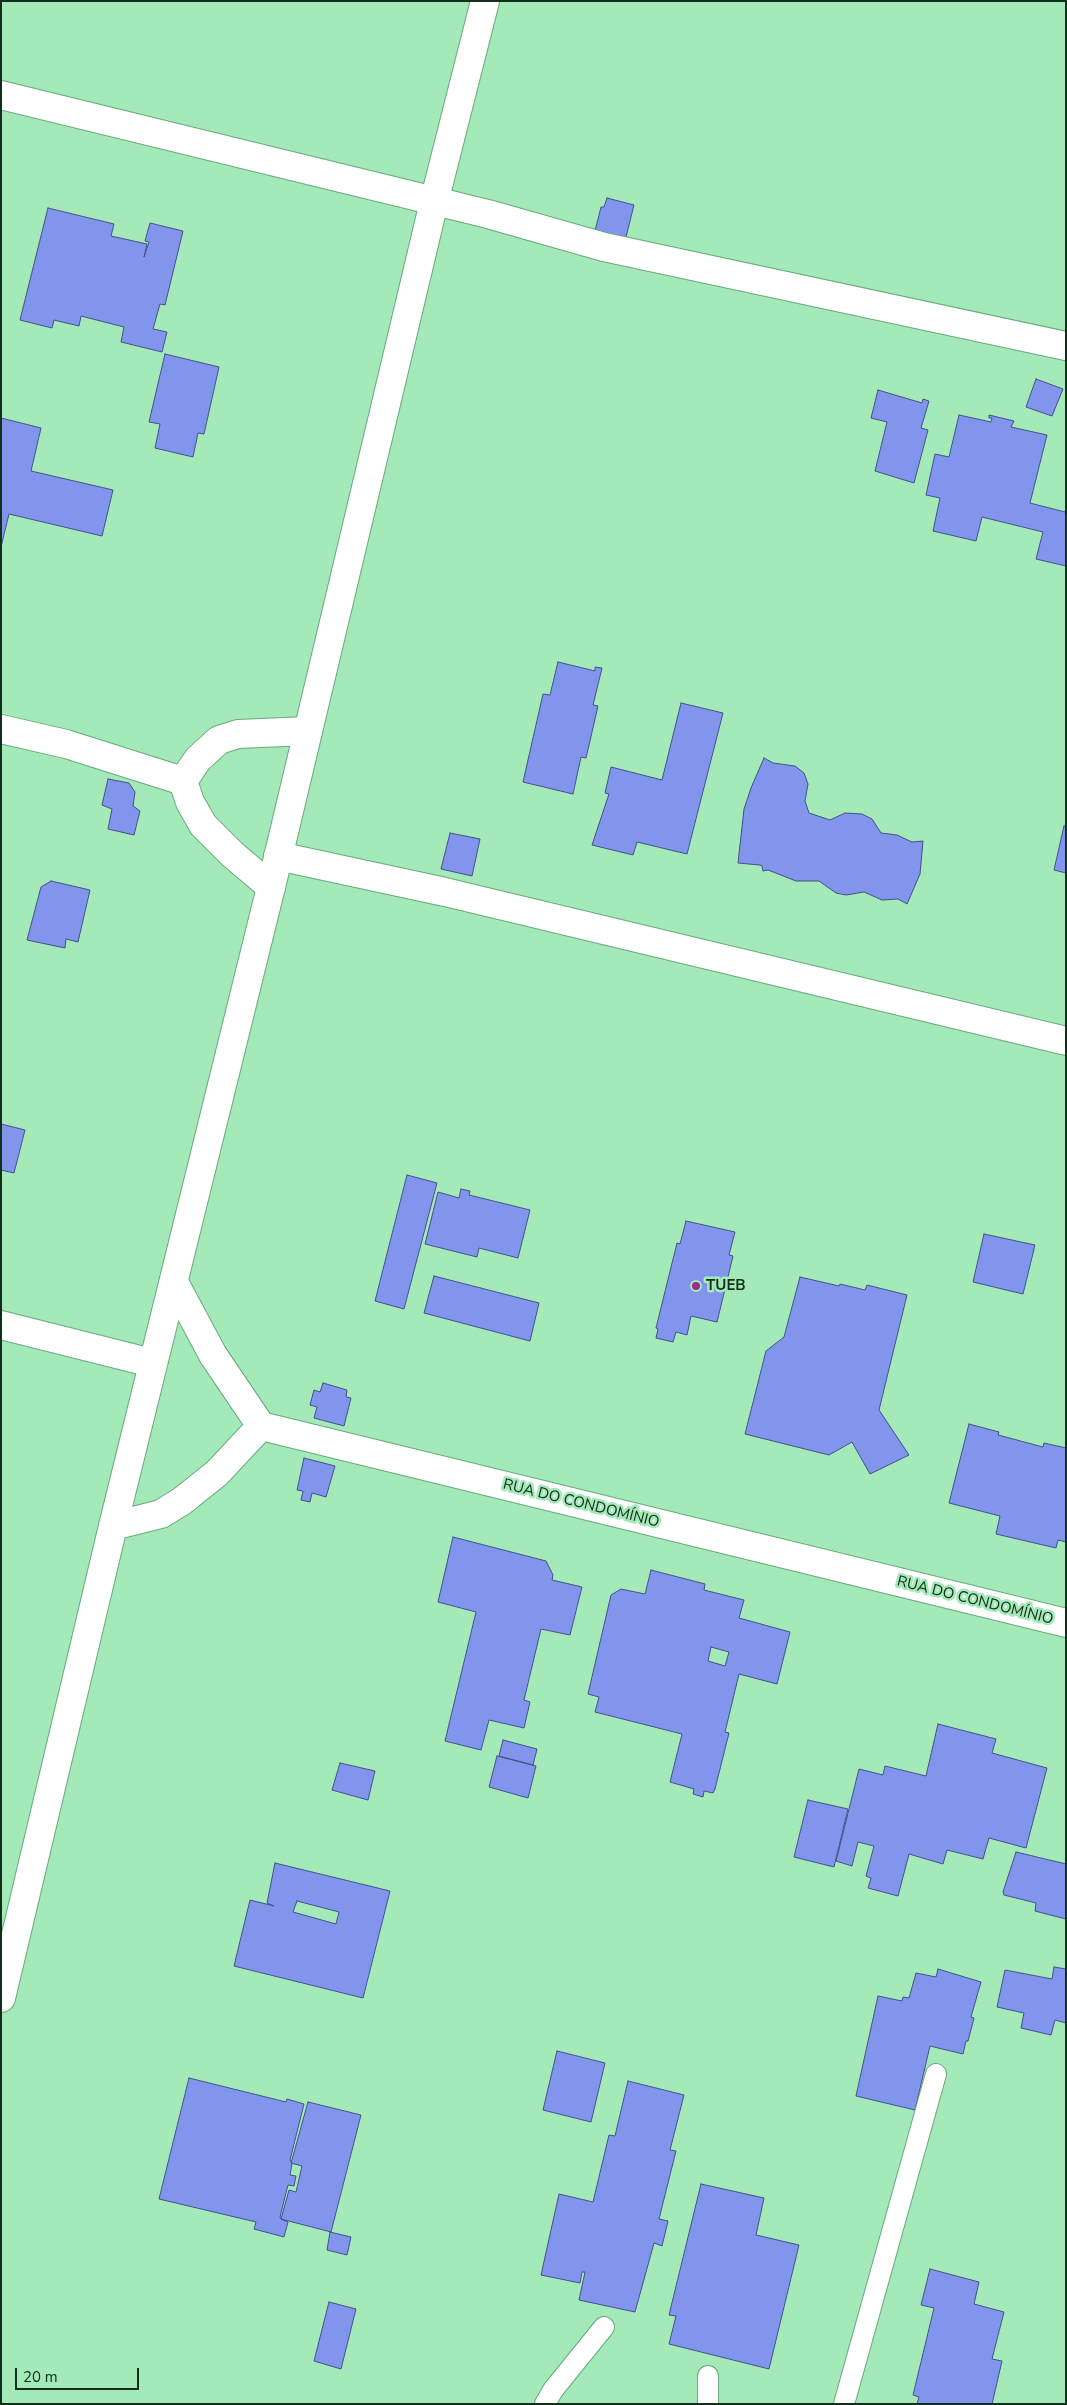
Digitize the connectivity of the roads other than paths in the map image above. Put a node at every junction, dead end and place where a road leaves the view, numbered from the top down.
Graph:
1 (485, 1) edge
2 (1, 95) edge
3 (434, 202) junction
4 (1066, 346) edge
5 (1, 729) edge
6 (308, 730) junction
7 (183, 781) junction
8 (278, 856) junction
9 (271, 887) junction
10 (1066, 1041) edge
11 (174, 1282) junction
12 (1, 1325) edge
13 (152, 1363) junction
14 (260, 1426) junction
15 (112, 1526) junction
16 (1066, 1623) edge
17 (1, 1998) edge
18 (936, 2074) dead end
19 (604, 2327) dead end
20 (708, 2376) dead end
21 (544, 2404) edge
22 (708, 2404) edge
23 (844, 2404) edge

1 - 3 street
2 - 3 street
3 - 4 street
3 - 6 street
5 - 7 street
6 - 7 street
6 - 8 street
7 - 9 street
8 - 9 street
8 - 10 street
9 - 11 street
11 - 13 street
11 - 14 street
12 - 13 street
13 - 15 street
14 - 15 street
14 - 16 street, RUA DO CONDOMÍNIO
15 - 17 street
18 - 23 lane
19 - 21 lane
20 - 22 lane

